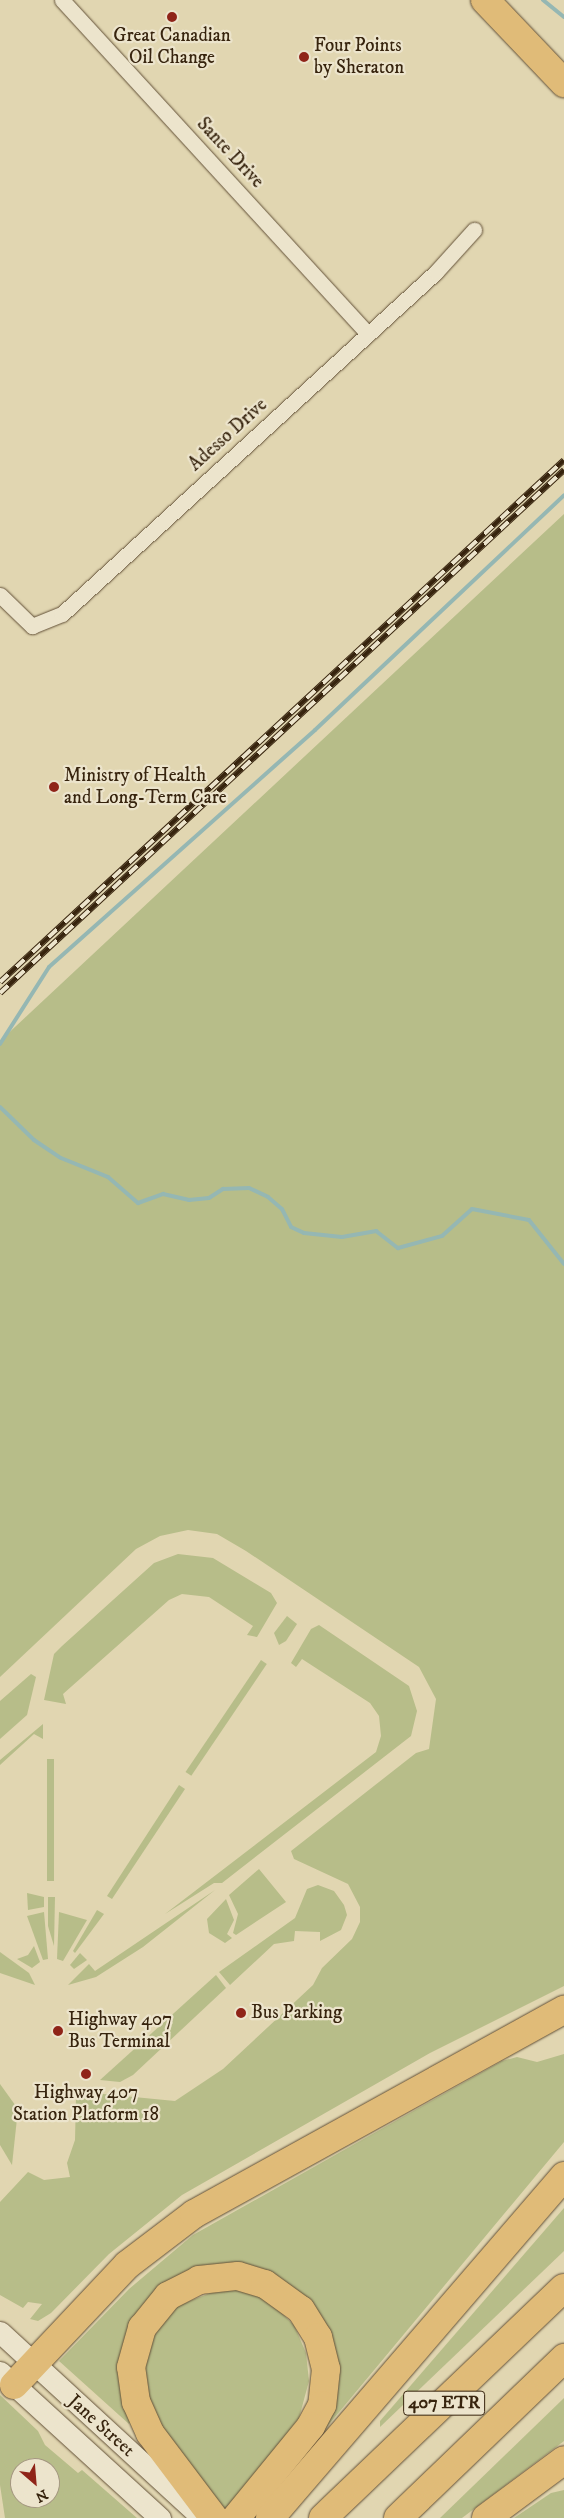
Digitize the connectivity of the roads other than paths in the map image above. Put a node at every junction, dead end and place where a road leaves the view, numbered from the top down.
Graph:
1 (62, 0) edge
2 (485, 0) edge
3 (564, 83) edge
4 (474, 230) dead end
5 (368, 334) junction
6 (0, 595) edge
7 (564, 2010) edge
8 (564, 2176) edge
9 (564, 2288) edge
10 (0, 2332) edge
11 (564, 2358) edge
12 (32, 2364) junction
13 (7, 2378) edge
14 (564, 2460) edge
15 (206, 2516) edge
16 (160, 2518) edge
17 (236, 2518) edge
18 (270, 2518) edge
19 (323, 2518) edge
20 (398, 2518) edge
21 (486, 2518) edge

1 - 5 street, Sante Drive
2 - 3 highway
4 - 5 street, Adesso Drive
5 - 6 street, Adesso Drive
7 - 12 highway
8 - 18 highway
9 - 19 highway, 407 ETR
10 - 12 main road, Jane Street
11 - 20 highway, 407 ETR
12 - 13 highway
12 - 15 main road, Jane Street
13 - 16 main road, Jane Street
14 - 21 highway
15 - 17 highway

